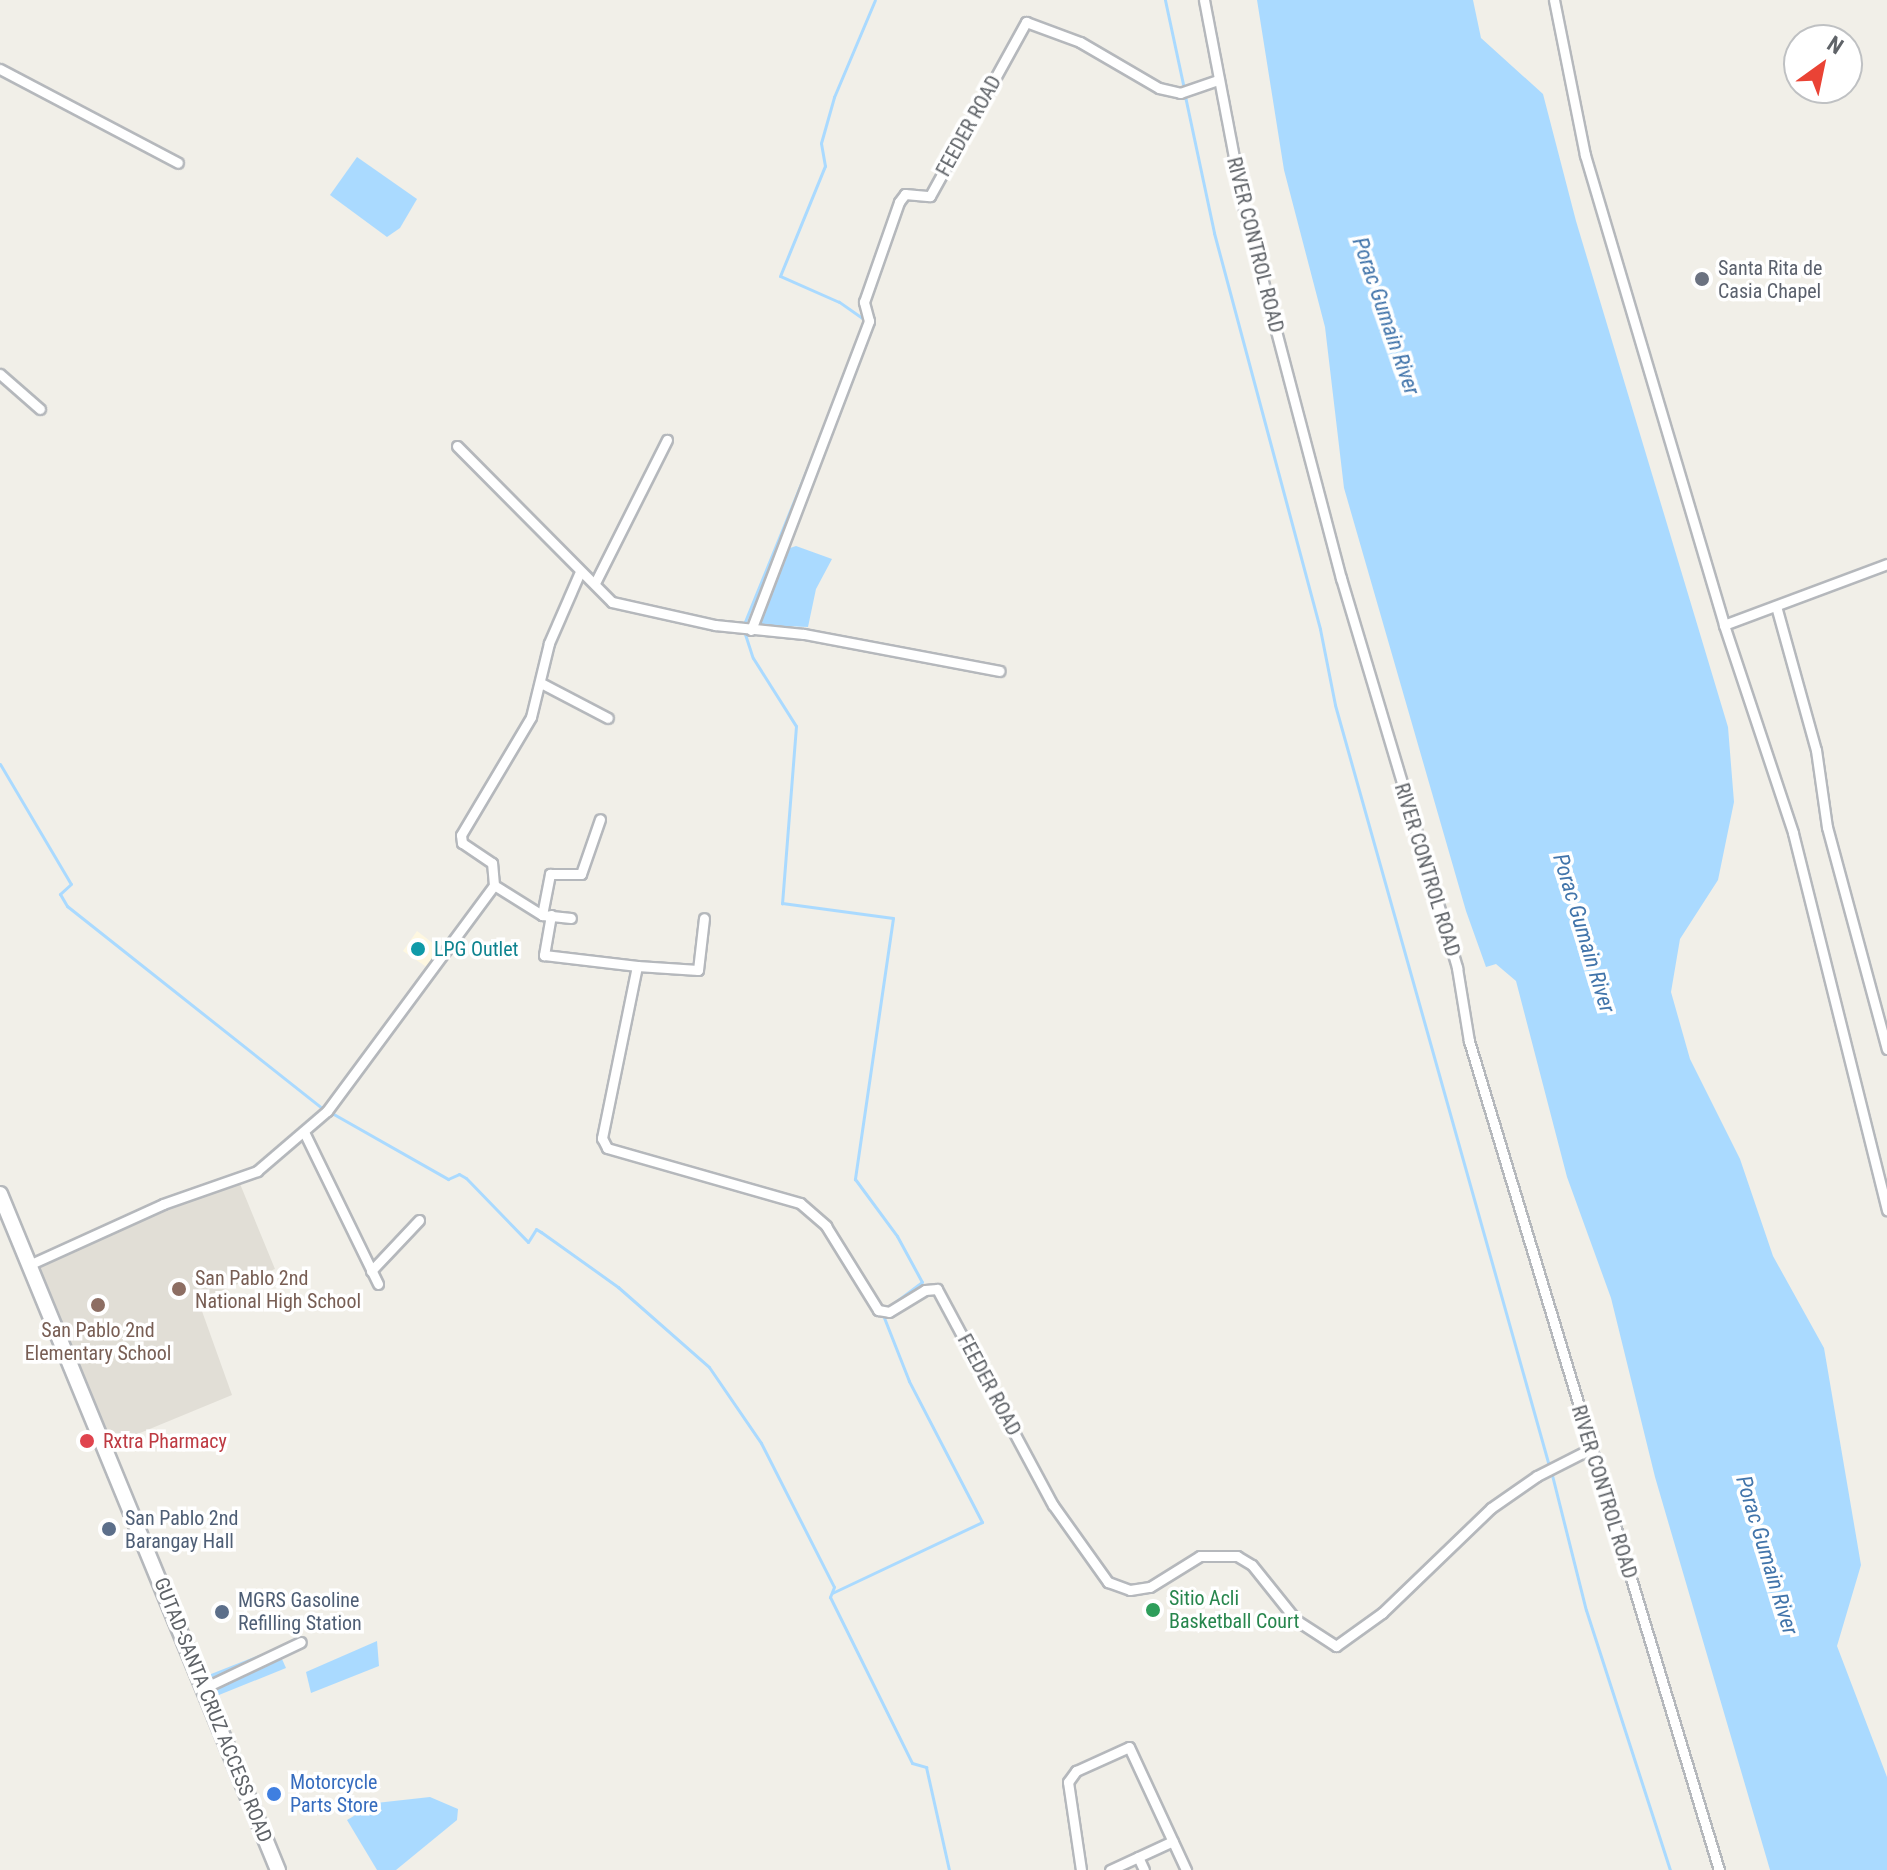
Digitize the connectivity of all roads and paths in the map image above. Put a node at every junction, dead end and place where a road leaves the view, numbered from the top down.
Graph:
1 (1204, 0) edge
2 (1554, 0) edge
3 (0, 69) edge
4 (1218, 80) junction
5 (178, 163) dead end
6 (0, 374) edge
7 (40, 409) dead end
8 (667, 440) dead end
9 (457, 446) dead end
10 (1887, 564) edge
11 (579, 574) junction
12 (596, 581) junction
13 (1776, 606) junction
14 (1724, 625) junction
15 (745, 629) junction
16 (1000, 671) dead end
17 (543, 684) junction
18 (608, 718) dead end
19 (600, 819) dead end
20 (494, 885) junction
21 (546, 915) junction
22 (571, 918) dead end
23 (704, 918) dead end
24 (637, 966) junction
25 (1887, 1049) edge
26 (304, 1132) junction
27 (0, 1194) edge
28 (1887, 1210) edge
29 (419, 1220) dead end
30 (31, 1264) junction
31 (371, 1271) junction
32 (378, 1284) dead end
33 (1590, 1449) junction
34 (301, 1642) dead end
35 (204, 1688) junction
36 (1173, 1841) junction
37 (1138, 1857) junction
38 (278, 1870) edge
39 (1081, 1870) edge
40 (1110, 1870) edge
41 (1144, 1870) edge
42 (1186, 1870) edge
43 (1719, 1870) edge

1 - 4 street, RIVER CONTROL ROAD
2 - 14 street
3 - 5 street
4 - 15 street, FEEDER ROAD
4 - 33 street, RIVER CONTROL ROAD
6 - 7 street
8 - 12 street
9 - 11 street
10 - 13 street
11 - 12 street
11 - 17 street
12 - 15 street
13 - 14 street
13 - 25 street
14 - 28 street
15 - 16 street
17 - 18 street
17 - 20 street
19 - 21 street
20 - 21 street
20 - 26 street
21 - 22 street
21 - 24 street
23 - 24 street
24 - 33 street, FEEDER ROAD
26 - 30 street
26 - 31 street
27 - 30 main road, GUTAD-SANTA CRUZ ACCESS ROAD
29 - 31 street
30 - 35 main road, GUTAD-SANTA CRUZ ACCESS ROAD
31 - 32 street
33 - 43 street, RIVER CONTROL ROAD
34 - 35 street
35 - 38 main road, GUTAD-SANTA CRUZ ACCESS ROAD
36 - 37 street
36 - 39 street
36 - 42 street
37 - 40 street
37 - 41 street

